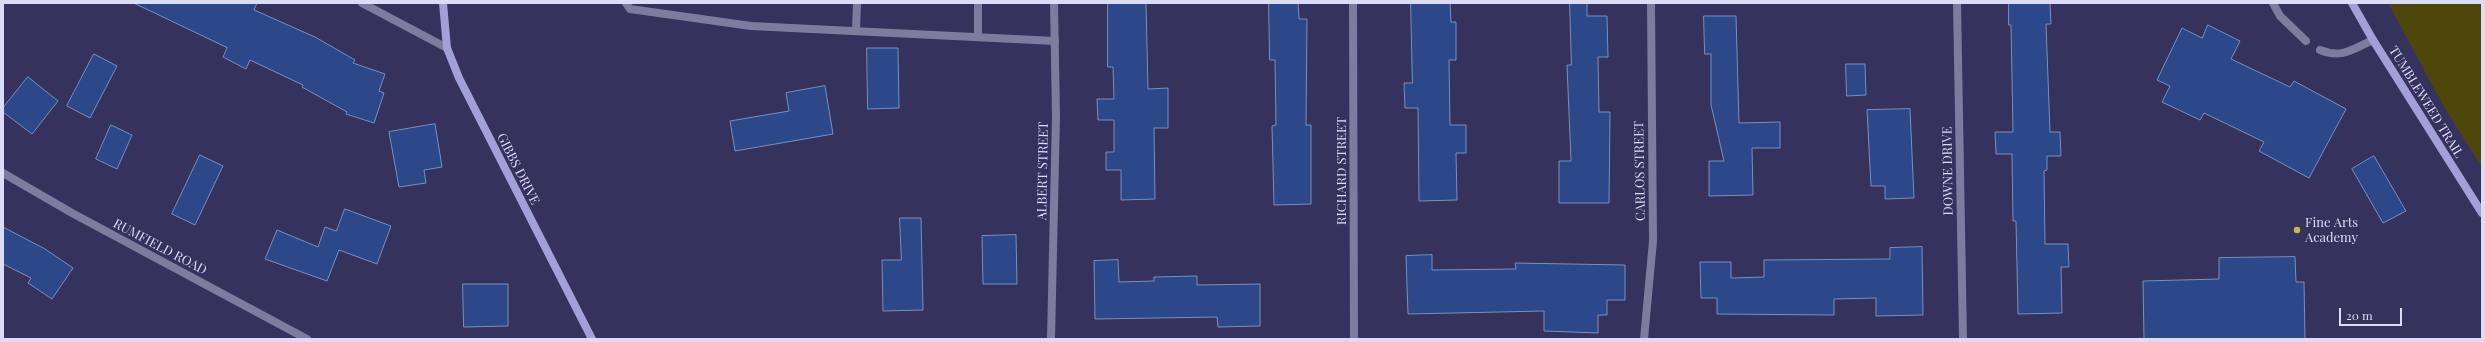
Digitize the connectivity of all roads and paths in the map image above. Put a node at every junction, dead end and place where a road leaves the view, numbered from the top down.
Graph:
1 (362, 3) edge
2 (443, 3) edge
3 (626, 3) edge
4 (857, 3) edge
5 (978, 3) edge
6 (1054, 3) edge
7 (1353, 3) edge
8 (1651, 3) edge
9 (1957, 3) edge
10 (2273, 3) edge
11 (2352, 3) edge
12 (856, 31) junction
13 (978, 36) junction
14 (2373, 40) junction
15 (1054, 41) junction
16 (2306, 41) dead end
17 (447, 48) junction
18 (2320, 50) dead end
19 (3, 173) edge
20 (2482, 213) edge
21 (307, 339) edge
22 (592, 339) edge
23 (1051, 339) edge
24 (1354, 339) edge
25 (1644, 339) edge
26 (1963, 339) edge

1 - 17 street
2 - 17 street, GIBBS DRIVE
3 - 12 street
4 - 12 street
5 - 13 street
6 - 15 street, ALBERT STREET
7 - 24 street, RICHARD STREET
8 - 25 street, CARLOS STREET
9 - 26 street, DOWNE DRIVE
10 - 16 street
11 - 14 street, TUMBLEWEED TRAIL
12 - 13 street
13 - 15 street
14 - 18 street
14 - 20 street, TUMBLEWEED TRAIL
15 - 23 street, ALBERT STREET
17 - 22 street, GIBBS DRIVE
19 - 21 street, RUMFIELD ROAD

